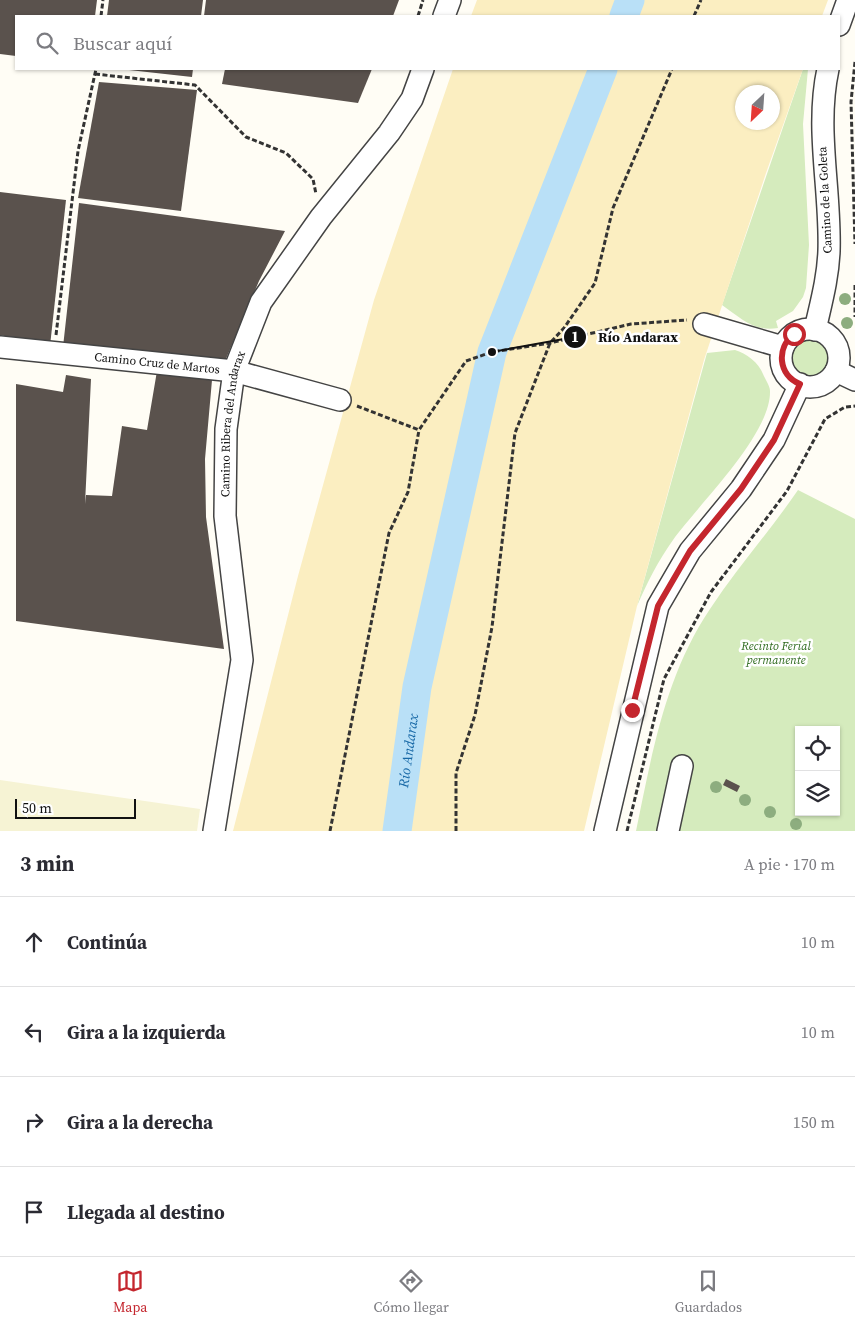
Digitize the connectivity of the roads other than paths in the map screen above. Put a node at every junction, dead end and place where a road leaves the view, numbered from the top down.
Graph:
1 (450, 0) edge
2 (848, 0) edge
3 (444, 15) edge
4 (840, 23) edge
5 (423, 70) edge
6 (828, 70) edge
7 (704, 324) road end
8 (815, 330) junction
9 (0, 347) edge
10 (783, 347) junction
11 (234, 371) junction
12 (836, 371) junction
13 (855, 380) edge
14 (800, 384) junction
15 (340, 400) road end
16 (682, 766) dead end
17 (214, 831) edge
18 (605, 831) edge
19 (668, 831) edge

1 - 3 street
2 - 4 street
5 - 11 street, Camino Ribera del Andarax
6 - 8 street, Camino de la Goleta
7 - 10 street
8 - 10 street
8 - 12 street
9 - 11 street, Camino Cruz de Martos
10 - 14 street
11 - 15 street, Camino Cruz de Martos
11 - 17 street, Camino Ribera del Andarax
12 - 13 street
12 - 14 street
14 - 18 street
16 - 19 street

